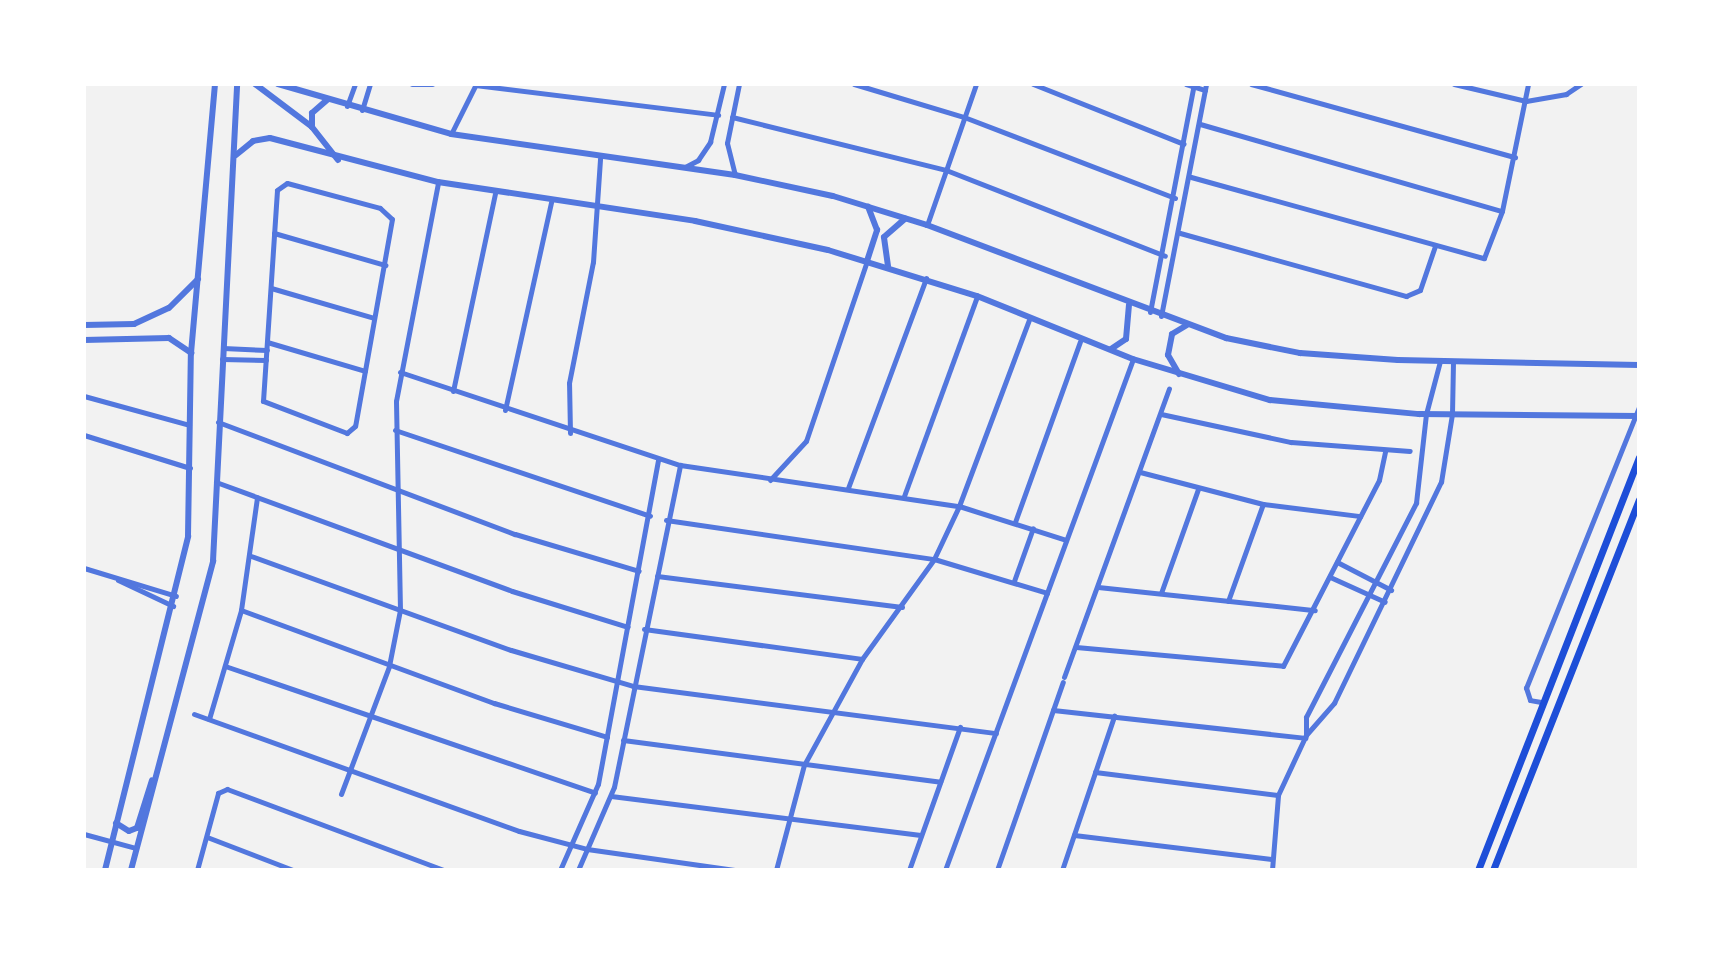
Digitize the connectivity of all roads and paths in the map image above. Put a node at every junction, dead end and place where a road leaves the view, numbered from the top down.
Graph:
1 (215, 84) edge
2 (237, 84) edge
3 (255, 84) edge
4 (278, 84) edge
5 (355, 84) edge
6 (370, 84) edge
7 (412, 84) edge
8 (432, 84) edge
9 (724, 84) edge
10 (739, 84) edge
11 (854, 84) edge
12 (976, 84) edge
13 (1033, 84) edge
14 (1186, 84) edge
15 (1251, 84) edge
16 (1454, 84) edge
17 (1528, 84) edge
18 (1581, 84) edge
19 (476, 85) edge
20 (1194, 86) edge
21 (1206, 87) edge
22 (327, 99) junction
23 (1526, 101) junction
24 (347, 106) junction
25 (362, 110) junction
26 (718, 115) junction
27 (732, 117) junction
28 (964, 117) junction
29 (1200, 124) junction
30 (312, 127) junction
31 (451, 134) junction
32 (1184, 144) junction
33 (236, 155) junction
34 (1515, 157) junction
35 (600, 158) junction
36 (338, 160) junction
37 (685, 167) junction
38 (946, 170) junction
39 (735, 174) junction
40 (1191, 177) junction
41 (438, 182) junction
42 (495, 193) junction
43 (1175, 198) junction
44 (551, 202) junction
45 (596, 207) junction
46 (868, 207) junction
47 (1502, 211) junction
48 (905, 219) junction
49 (927, 225) junction
50 (274, 233) junction
51 (1180, 233) junction
52 (1435, 246) junction
53 (1165, 256) junction
54 (867, 261) junction
55 (385, 266) junction
56 (888, 266) junction
57 (200, 276) junction
58 (926, 278) junction
59 (271, 288) junction
60 (977, 296) junction
61 (1129, 305) junction
62 (1150, 312) junction
63 (1161, 316) junction
64 (374, 318) junction
65 (1029, 320) junction
66 (84, 325) edge
67 (1187, 325) junction
68 (115, 326) junction
69 (84, 340) edge
70 (1080, 341) junction
71 (117, 342) junction
72 (267, 342) junction
73 (223, 348) junction
74 (1111, 349) junction
75 (267, 350) junction
76 (191, 353) junction
77 (222, 359) junction
78 (1133, 359) junction
79 (266, 360) junction
80 (1440, 361) junction
81 (1453, 361) junction
82 (1639, 365) edge
83 (365, 371) junction
84 (400, 372) junction
85 (1179, 374) junction
86 (1169, 389) dead end
87 (453, 391) junction
88 (84, 396) edge
89 (1639, 407) edge
90 (505, 410) junction
91 (1161, 414) junction
92 (1426, 414) junction
93 (1452, 414) junction
94 (1637, 416) edge
95 (218, 422) junction
96 (189, 425) junction
97 (395, 430) junction
98 (570, 433) junction
99 (84, 435) edge
100 (1385, 451) junction
101 (1410, 451) dead end
102 (1639, 457) edge
103 (658, 459) junction
104 (680, 465) junction
105 (190, 468) junction
106 (1140, 472) junction
107 (770, 480) junction
108 (216, 482) junction
109 (848, 488) junction
110 (397, 489) junction
111 (1198, 489) junction
112 (904, 496) junction
113 (257, 497) junction
114 (1639, 500) edge
115 (1263, 504) junction
116 (959, 506) junction
117 (650, 516) junction
118 (1360, 516) junction
119 (666, 520) junction
120 (1016, 522) junction
121 (1033, 528) junction
122 (1066, 540) junction
123 (403, 552) junction
124 (251, 556) junction
125 (933, 559) junction
126 (1337, 562) junction
127 (84, 568) edge
128 (639, 571) junction
129 (657, 576) junction
130 (1330, 577) junction
131 (117, 579) junction
132 (1014, 581) junction
133 (1378, 582) junction
134 (1098, 587) junction
135 (1391, 590) junction
136 (1047, 593) junction
137 (1161, 593) junction
138 (176, 596) junction
139 (1371, 596) junction
140 (1228, 601) junction
141 (1385, 602) junction
142 (174, 606) junction
143 (902, 607) junction
144 (241, 610) junction
145 (400, 610) junction
146 (1315, 610) junction
147 (628, 627) junction
148 (644, 629) junction
149 (1076, 646) junction
150 (862, 659) junction
151 (225, 666) junction
152 (390, 666) junction
153 (617, 682) junction
154 (633, 686) junction
155 (1541, 702) junction
156 (1053, 710) junction
157 (830, 711) junction
158 (194, 714) dead end
159 (1114, 716) junction
160 (209, 719) junction
161 (372, 719) junction
162 (960, 728) junction
163 (996, 733) junction
164 (1305, 736) junction
165 (607, 737) junction
166 (623, 740) junction
167 (804, 765) junction
168 (157, 771) junction
169 (350, 771) junction
170 (1095, 772) junction
171 (940, 782) junction
172 (340, 794) dead end
173 (595, 794) junction
174 (1278, 795) junction
175 (611, 796) junction
176 (787, 821) junction
177 (116, 824) junction
178 (84, 834) edge
179 (921, 835) junction
180 (1074, 835) junction
181 (207, 837) junction
182 (112, 842) junction
183 (572, 846) junction
184 (136, 849) junction
185 (587, 849) junction
186 (1272, 859) junction
187 (105, 870) edge
188 (130, 870) edge
189 (197, 870) edge
190 (293, 870) edge
191 (444, 870) edge
192 (560, 870) edge
193 (578, 870) edge
194 (735, 870) edge
195 (776, 870) edge
196 (909, 870) edge
197 (945, 870) edge
198 (997, 870) edge
199 (1062, 870) edge
200 (1272, 870) edge
201 (1478, 870) edge
202 (1493, 870) edge

1 - 57 street
2 - 33 street
3 - 30 street
4 - 22 street
5 - 24 street
6 - 25 street
7 - 8 street
9 - 26 street
10 - 27 street
11 - 28 street
12 - 28 street
13 - 32 street
14 - 20 street
15 - 34 street
16 - 23 street
17 - 23 street
18 - 23 street
19 - 26 street
19 - 31 street
20 - 21 street
20 - 32 street
21 - 29 street
22 - 24 street
22 - 30 street
23 - 34 street
24 - 25 street
25 - 31 street
26 - 37 street
27 - 38 street
27 - 39 street
28 - 38 street
28 - 43 street
29 - 40 street
29 - 47 street
30 - 36 street
31 - 35 street
32 - 43 street
33 - 36 street
33 - 73 street
34 - 47 street
35 - 37 street
35 - 45 street
36 - 41 street
37 - 39 street
38 - 49 street
38 - 53 street
39 - 46 street
40 - 51 street
40 - 52 street
41 - 42 street
41 - 84 street
42 - 44 street
42 - 87 street
43 - 53 street
44 - 45 street
44 - 90 street
45 - 54 street
45 - 98 street
46 - 48 street
46 - 54 street
47 - 52 street
48 - 49 street
48 - 56 street
49 - 61 street
50 - 55 street
50 - 55 street
50 - 59 street
51 - 52 street
51 - 63 street
53 - 62 street
54 - 56 street
54 - 107 street
55 - 64 street
56 - 58 street
57 - 68 street
57 - 76 street
58 - 60 street
58 - 109 street
59 - 64 street
59 - 72 street
60 - 65 street
60 - 112 street
61 - 62 street
61 - 74 street
62 - 63 street
63 - 67 street
64 - 83 street
65 - 70 street
65 - 116 street
66 - 68 street
67 - 80 street
67 - 85 street
68 - 71 street
69 - 71 street
70 - 74 street
70 - 120 street
71 - 76 street
72 - 75 street
72 - 83 street
73 - 75 street
73 - 77 street
74 - 78 street
75 - 79 street
76 - 96 street
77 - 79 street
77 - 95 street
78 - 85 street
78 - 122 street
79 - 83 street
80 - 81 street
80 - 92 street
81 - 82 street
81 - 93 street
84 - 87 street
84 - 97 street
85 - 92 street
86 - 91 street
87 - 90 street
88 - 96 street
89 - 94 street
90 - 98 street
91 - 100 street
91 - 106 street
92 - 93 street
92 - 133 street
93 - 94 street
93 - 135 street
94 - 155 street
95 - 108 street
95 - 110 street
96 - 105 street
97 - 110 street
97 - 117 street
98 - 103 street
99 - 105 street
100 - 101 street
100 - 118 street
102 - 155 main road
103 - 104 street
103 - 117 street
104 - 107 street
104 - 119 street
105 - 138 street
106 - 111 street
106 - 134 street
107 - 109 street
108 - 113 street
108 - 168 street
109 - 112 street
110 - 123 street
110 - 128 street
111 - 115 street
111 - 137 street
112 - 116 street
113 - 123 street
113 - 124 street
114 - 202 main road
115 - 118 street
115 - 140 street
116 - 120 street
116 - 125 street
117 - 128 street
118 - 126 street
119 - 125 street
119 - 129 street
120 - 121 street
121 - 122 street
121 - 132 street
122 - 136 street
123 - 145 street
123 - 147 street
124 - 144 street
124 - 145 street
125 - 132 street
125 - 143 street
126 - 130 street
126 - 133 street
127 - 131 street
128 - 147 street
129 - 143 street
129 - 148 street
130 - 139 street
130 - 146 street
131 - 138 street
131 - 142 street
132 - 136 street
133 - 135 street
133 - 139 street
134 - 137 street
134 - 149 street
135 - 141 street
136 - 163 street
137 - 140 street
138 - 142 street
139 - 141 street
139 - 164 street
140 - 146 street
141 - 164 street
142 - 177 street
143 - 150 street
144 - 151 street
144 - 152 street
145 - 152 street
145 - 153 street
146 - 149 street
147 - 153 street
148 - 150 street
148 - 154 street
149 - 156 street
150 - 157 street
151 - 160 street
151 - 161 street
152 - 161 street
152 - 165 street
153 - 154 street
153 - 165 street
154 - 157 street
154 - 166 street
155 - 201 main road
156 - 159 street
156 - 198 street
157 - 162 street
157 - 167 street
158 - 160 street
159 - 164 street
159 - 170 street
160 - 169 street
161 - 169 street
161 - 173 street
162 - 163 street
162 - 171 street
163 - 197 street
164 - 174 street
165 - 173 street
166 - 167 street
166 - 175 street
167 - 171 street
167 - 176 street
168 - 177 street
168 - 184 street
169 - 172 street
169 - 183 street
170 - 174 street
170 - 180 street
171 - 179 street
173 - 183 street
174 - 186 street
175 - 176 street
175 - 185 street
176 - 179 street
176 - 195 street
177 - 182 street
178 - 182 street
179 - 196 street
180 - 186 street
180 - 199 street
181 - 189 street
181 - 190 street
181 - 191 street
182 - 184 street
182 - 187 street
183 - 185 street
183 - 192 street
184 - 188 street
185 - 193 street
185 - 194 street
186 - 200 street

